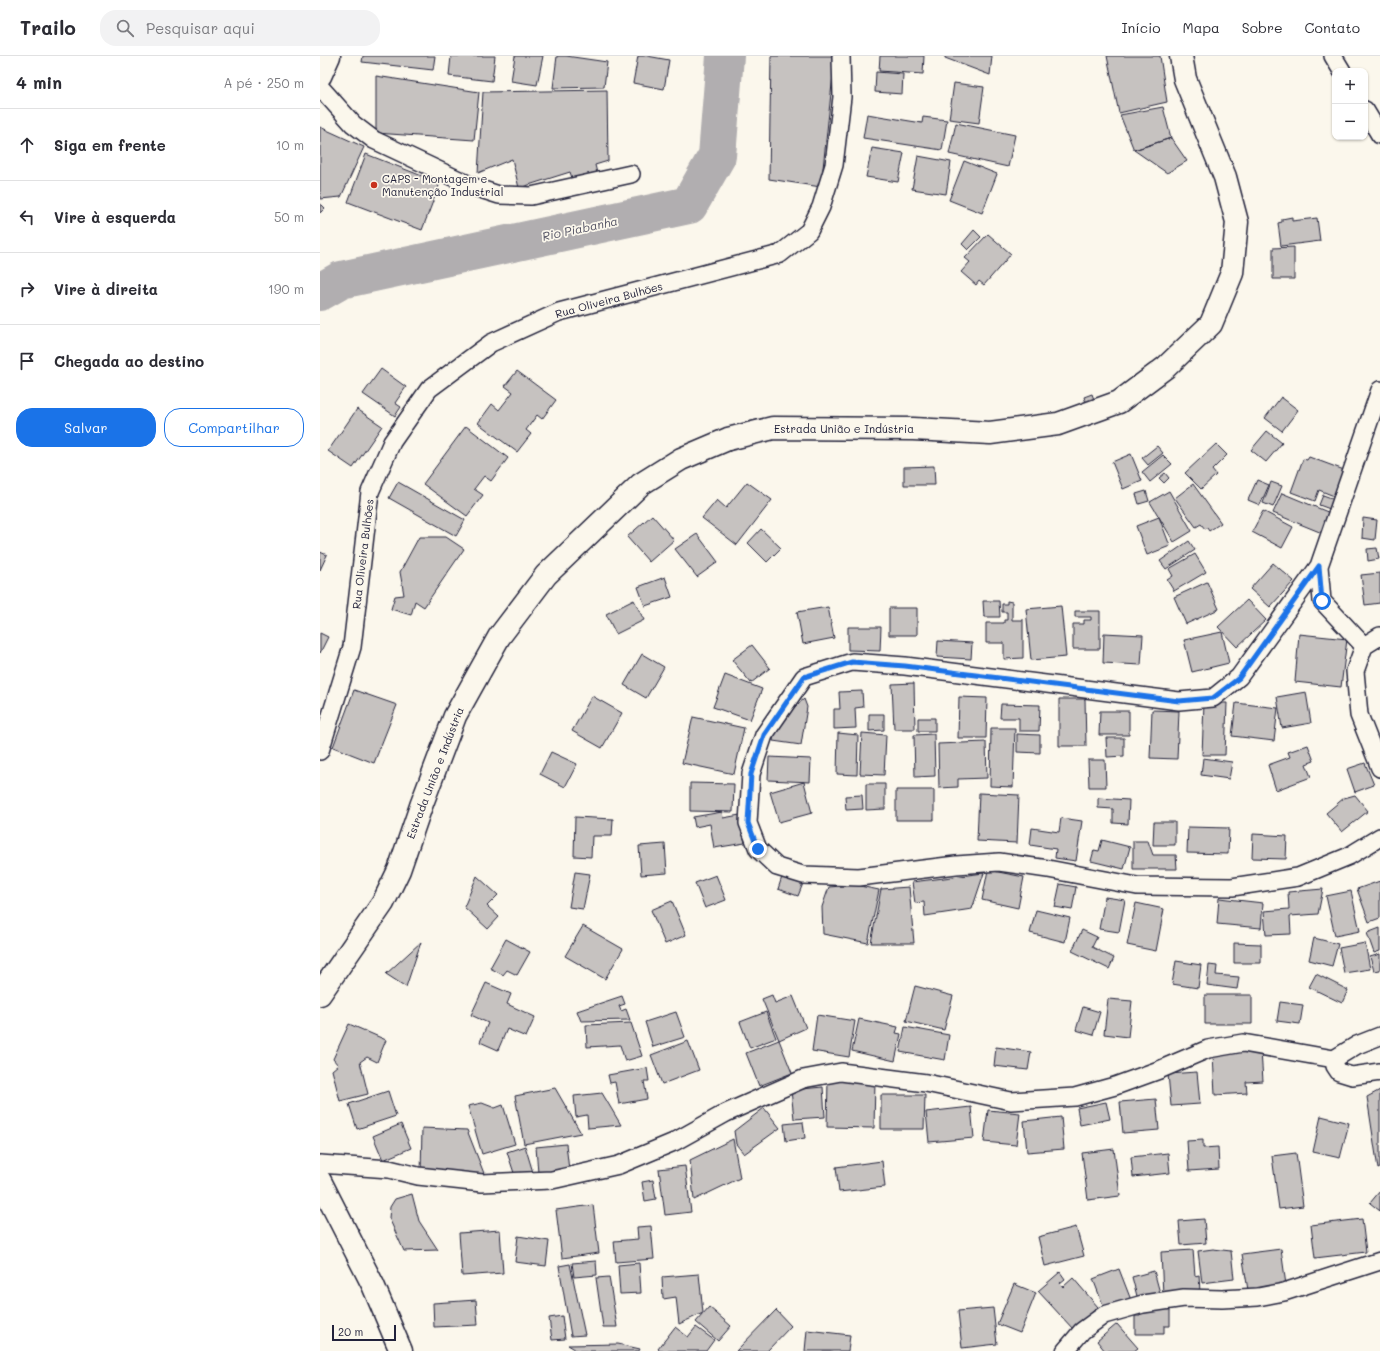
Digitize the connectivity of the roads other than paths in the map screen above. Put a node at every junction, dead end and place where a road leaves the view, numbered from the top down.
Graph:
1 (329, 56) edge
2 (841, 56) edge
3 (1181, 56) edge
4 (1333, 56) edge
5 (1340, 68) edge
6 (320, 76) edge
7 (320, 87) edge
8 (1368, 115) edge
9 (1380, 135) edge
10 (631, 174) dead end
11 (1380, 390) edge
12 (1319, 566) junction
13 (1380, 636) edge
14 (1364, 646) junction
15 (320, 751) edge
16 (1380, 768) edge
17 (1380, 838) edge
18 (320, 994) edge
19 (1380, 1036) edge
20 (1334, 1059) junction
21 (1380, 1072) edge
22 (320, 1164) edge
23 (320, 1181) edge
24 (1380, 1261) edge
25 (401, 1351) edge
26 (1065, 1351) edge

1 - 6 main road
2 - 15 street, Rua Oliveira Bulhões
3 - 18 main road, Estrada União e Indústria
4 - 5 street
7 - 10 street
8 - 9 street
11 - 12 street
12 - 14 street
12 - 17 street
13 - 14 street
14 - 16 street
19 - 20 street
20 - 21 street
20 - 22 street
23 - 25 main road
24 - 26 street

